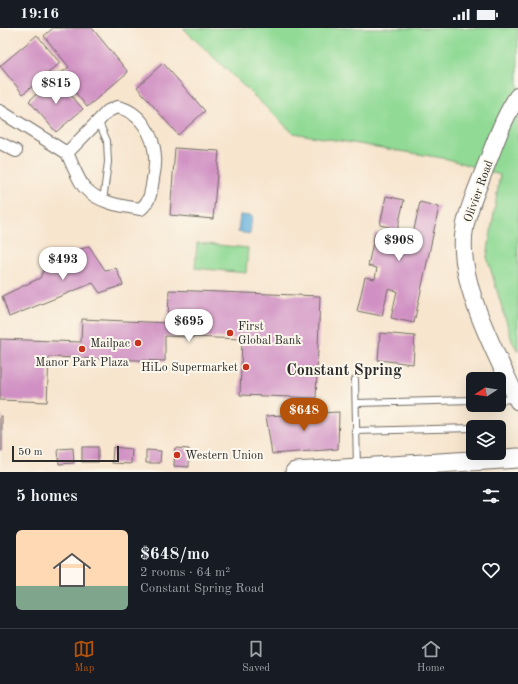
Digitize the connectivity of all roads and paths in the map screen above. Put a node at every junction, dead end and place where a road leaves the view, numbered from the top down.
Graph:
1 (518, 96) edge
2 (0, 111) edge
3 (98, 120) junction
4 (0, 143) edge
5 (16, 151) dead end
6 (67, 153) junction
7 (104, 201) junction
8 (355, 380) dead end
9 (466, 400) edge
10 (506, 400) edge
11 (518, 400) edge
12 (356, 403) junction
13 (466, 428) edge
14 (355, 431) junction
15 (518, 458) edge
16 (357, 468) junction
17 (295, 472) edge

1 - 11 main road, Olivier Road
2 - 6 street
3 - 6 street
3 - 7 lane
3 - 7 street
4 - 5 street
6 - 7 street
8 - 12 lane
9 - 12 lane
10 - 11 lane
12 - 14 lane
13 - 14 lane
14 - 16 lane
15 - 16 main road
16 - 17 main road

